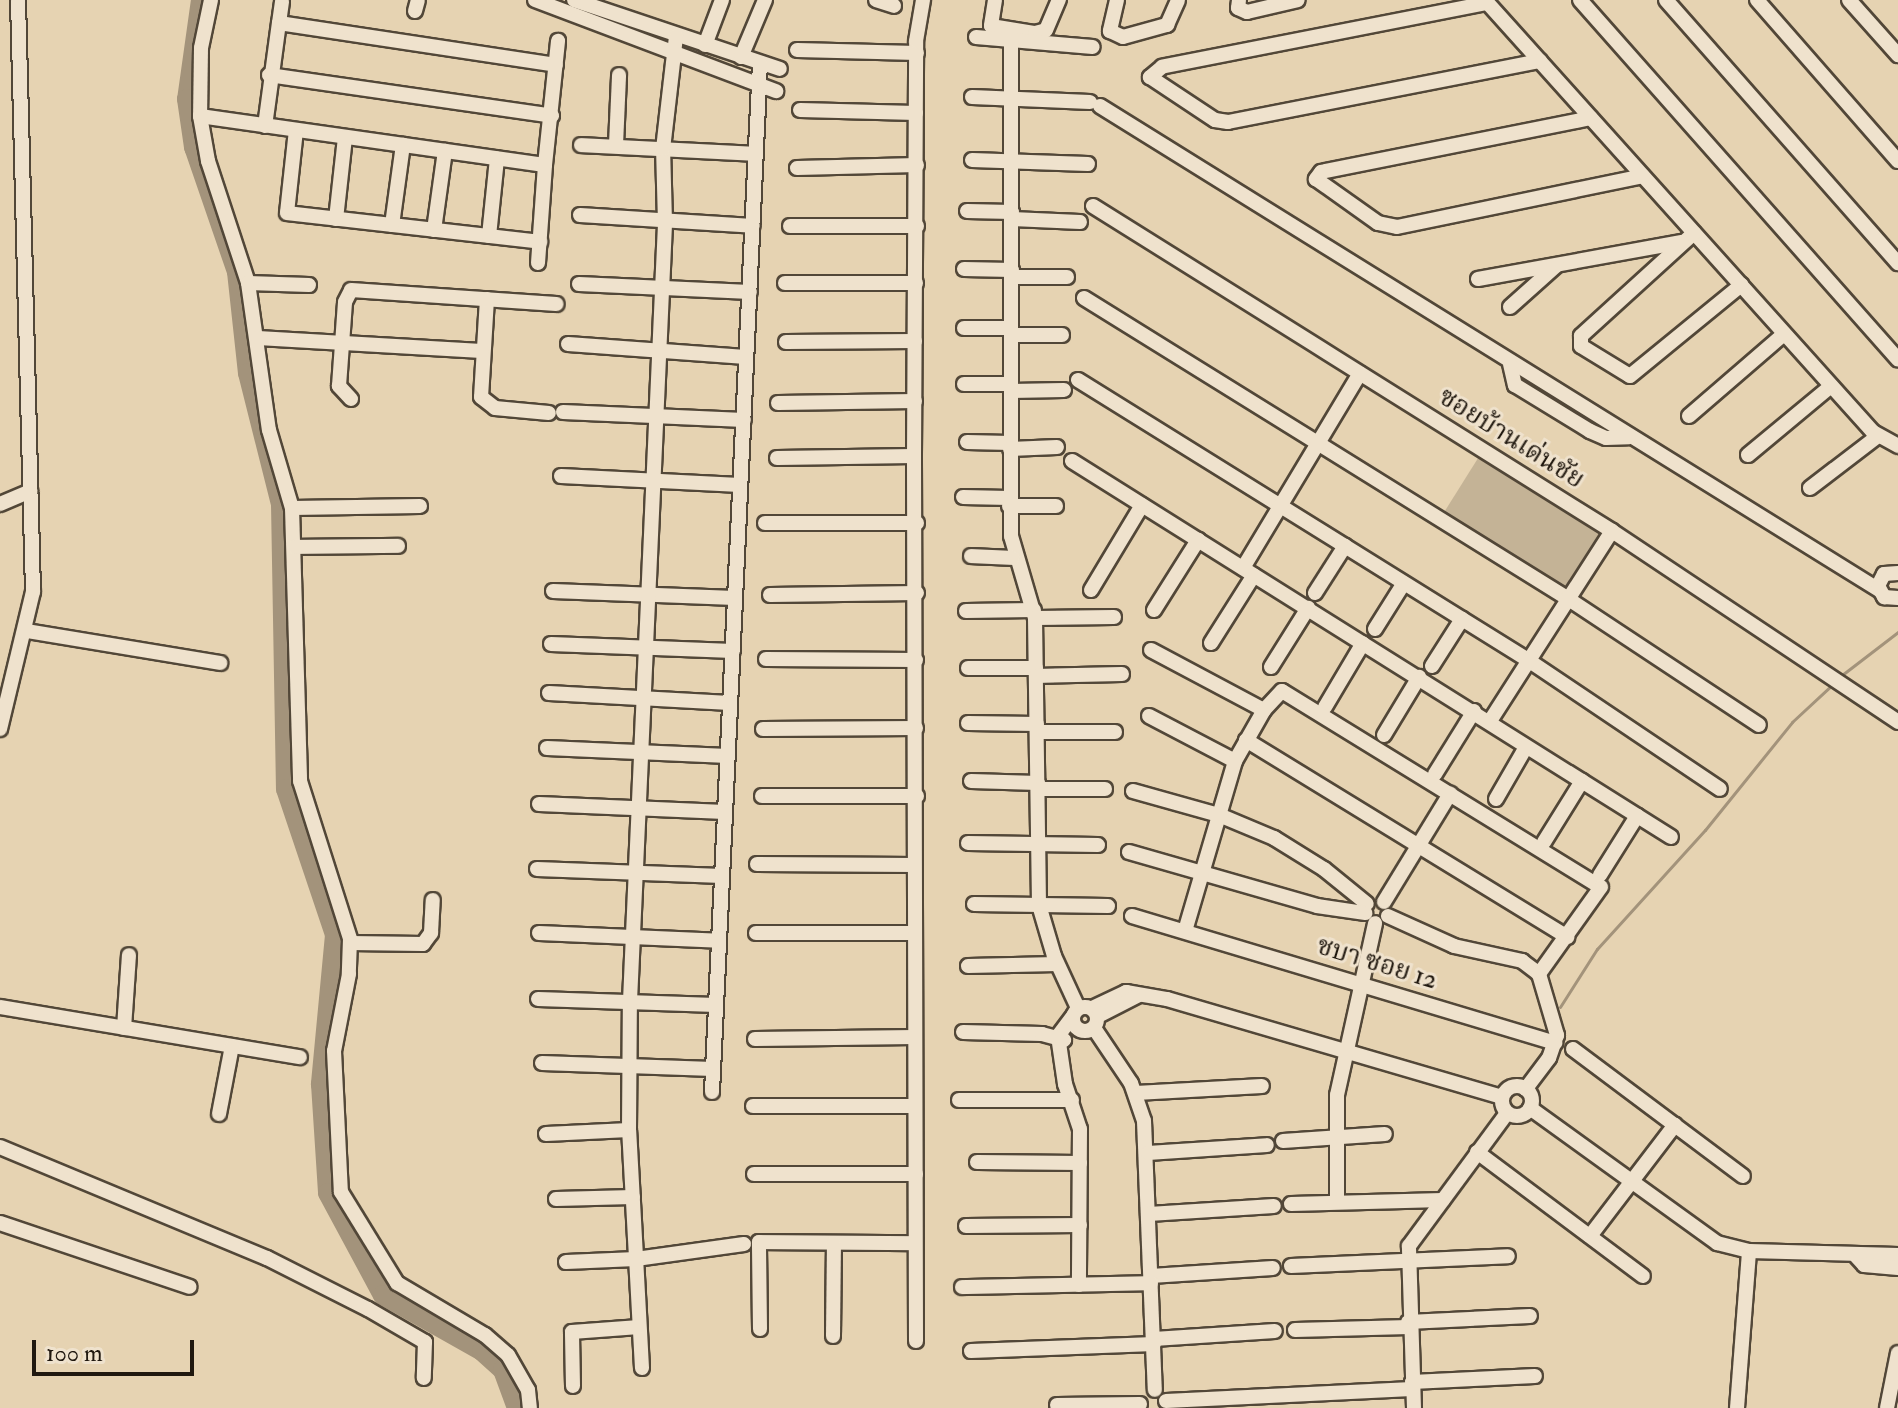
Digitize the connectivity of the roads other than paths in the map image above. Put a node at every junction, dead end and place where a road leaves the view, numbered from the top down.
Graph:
1 (18, 0) edge
2 (211, 0) edge
3 (535, 0) edge
4 (574, 0) edge
5 (722, 0) edge
6 (765, 0) edge
7 (876, 0) edge
8 (923, 0) edge
9 (995, 0) edge
10 (1059, 0) edge
11 (1117, 0) edge
12 (1178, 0) edge
13 (1239, 0) edge
14 (1298, 0) edge
15 (1580, 0) edge
16 (1666, 0) edge
17 (1757, 0) edge
18 (1849, 0) edge
19 (282, 1) edge
20 (1486, 2) edge
21 (894, 6) dead end
22 (279, 23) junction
23 (976, 37) dead end
24 (1011, 39) junction
25 (558, 41) dead end
26 (674, 44) junction
27 (705, 45) junction
28 (1093, 47) dead end
29 (797, 50) dead end
30 (917, 53) junction
31 (1898, 55) edge
32 (741, 57) junction
33 (1540, 61) junction
34 (760, 63) junction
35 (556, 65) junction
36 (780, 69) dead end
37 (269, 75) junction
38 (619, 75) dead end
39 (759, 83) junction
40 (776, 91) dead end
41 (972, 97) dead end
42 (1010, 99) junction
43 (800, 110) dead end
44 (916, 113) junction
45 (200, 116) junction
46 (552, 116) junction
47 (1591, 118) junction
48 (265, 126) junction
49 (296, 130) junction
50 (345, 137) junction
51 (403, 145) junction
52 (581, 145) dead end
53 (616, 145) junction
54 (663, 149) junction
55 (445, 151) junction
56 (756, 154) junction
57 (497, 158) junction
58 (972, 160) dead end
59 (1011, 161) junction
60 (1898, 161) edge
61 (1088, 164) dead end
62 (545, 165) junction
63 (917, 165) junction
64 (797, 168) dead end
65 (1643, 176) junction
66 (1093, 206) dead end
67 (967, 211) dead end
68 (580, 215) dead end
69 (1012, 215) junction
70 (336, 219) junction
71 (1080, 222) dead end
72 (665, 223) junction
73 (392, 225) junction
74 (753, 226) junction
75 (790, 226) dead end
76 (917, 226) junction
77 (434, 230) junction
78 (489, 236) junction
79 (1689, 237) junction
80 (540, 242) junction
81 (538, 263) dead end
82 (1898, 263) edge
83 (1557, 265) junction
84 (964, 269) dead end
85 (1012, 273) junction
86 (1067, 277) dead end
87 (1478, 279) dead end
88 (248, 283) junction
89 (785, 283) dead end
90 (916, 283) junction
91 (579, 284) dead end
92 (309, 285) dead end
93 (1741, 285) junction
94 (661, 288) junction
95 (750, 292) junction
96 (1084, 298) dead end
97 (487, 299) junction
98 (557, 304) dead end
99 (1510, 307) dead end
100 (964, 328) dead end
101 (1011, 332) junction
102 (1784, 334) junction
103 (1062, 335) dead end
104 (258, 338) junction
105 (341, 340) junction
106 (915, 341) junction
107 (786, 342) dead end
108 (568, 344) dead end
109 (482, 351) junction
110 (657, 352) junction
111 (746, 357) junction
112 (1898, 360) edge
113 (1360, 373) junction
114 (1078, 380) dead end
115 (964, 384) dead end
116 (1831, 386) junction
117 (1011, 388) junction
118 (1064, 390) dead end
119 (351, 399) dead end
120 (915, 401) junction
121 (778, 403) dead end
122 (654, 415) junction
123 (1689, 416) dead end
124 (744, 420) junction
125 (1878, 436) junction
126 (967, 442) dead end
127 (1318, 443) junction
128 (1898, 445) edge
129 (1010, 446) junction
130 (1057, 447) dead end
131 (1748, 455) dead end
132 (914, 456) junction
133 (777, 458) dead end
134 (1072, 461) dead end
135 (1898, 463) edge
136 (561, 476) dead end
137 (652, 482) junction
138 (740, 485) junction
139 (1810, 488) dead end
140 (30, 491) junction
141 (963, 497) dead end
142 (1009, 502) junction
143 (0, 504) edge
144 (1142, 505) junction
145 (420, 506) dead end
146 (1056, 506) dead end
147 (1280, 506) junction
148 (292, 508) junction
149 (765, 523) dead end
150 (917, 523) junction
151 (1612, 531) junction
152 (1198, 540) junction
153 (398, 546) dead end
154 (1345, 546) junction
155 (295, 547) junction
156 (971, 556) dead end
157 (1013, 558) junction
158 (1248, 572) junction
159 (1898, 573) edge
160 (1404, 583) junction
161 (1091, 590) dead end
162 (1879, 590) junction
163 (553, 591) dead end
164 (917, 593) junction
165 (1315, 593) dead end
166 (770, 595) dead end
167 (646, 596) junction
168 (735, 598) junction
169 (1567, 598) junction
170 (1898, 598) edge
171 (1308, 608) junction
172 (1154, 610) dead end
173 (966, 611) dead end
174 (1034, 614) junction
175 (1114, 617) dead end
176 (1462, 619) junction
177 (1375, 629) dead end
178 (27, 631) junction
179 (1211, 643) dead end
180 (1363, 643) junction
181 (551, 644) dead end
182 (644, 647) junction
183 (1151, 650) dead end
184 (733, 651) junction
185 (766, 659) dead end
186 (916, 660) junction
187 (1528, 660) junction
188 (220, 663) dead end
189 (1432, 666) dead end
190 (1271, 667) dead end
191 (968, 668) dead end
192 (0, 669) edge
193 (1036, 672) junction
194 (15, 673) junction
195 (1122, 674) dead end
196 (1419, 677) junction
197 (549, 693) dead end
198 (642, 699) junction
199 (730, 703) junction
200 (1325, 707) dead end
201 (1264, 710) junction
202 (1474, 711) junction
203 (1149, 716) dead end
204 (1490, 721) junction
205 (1898, 722) edge
206 (968, 723) dead end
207 (1759, 725) dead end
208 (916, 728) junction
209 (1037, 728) junction
210 (0, 729) edge
211 (763, 729) dead end
212 (1115, 732) dead end
213 (1384, 735) dead end
214 (1246, 740) junction
215 (1526, 747) junction
216 (547, 748) dead end
217 (640, 750) junction
218 (728, 756) junction
219 (1235, 761) junction
220 (1435, 774) dead end
221 (971, 781) dead end
222 (1582, 781) junction
223 (1038, 786) junction
224 (1105, 789) dead end
225 (1720, 789) dead end
226 (1133, 791) dead end
227 (1450, 794) junction
228 (762, 796) dead end
229 (917, 796) junction
230 (1496, 799) dead end
231 (539, 804) dead end
232 (638, 808) junction
233 (725, 812) junction
234 (1219, 815) junction
235 (1637, 816) junction
236 (1671, 837) dead end
237 (1544, 842) dead end
238 (968, 843) dead end
239 (1037, 844) junction
240 (1098, 845) dead end
241 (1418, 846) junction
242 (1129, 852) dead end
243 (757, 864) dead end
244 (914, 865) junction
245 (537, 869) dead end
246 (1201, 872) junction
247 (636, 873) junction
248 (1600, 875) dead end
249 (722, 876) junction
250 (433, 900) dead end
251 (974, 904) dead end
252 (1039, 905) junction
253 (1108, 906) dead end
254 (1376, 912) junction
255 (1132, 916) dead end
256 (1185, 931) junction
257 (539, 933) dead end
258 (756, 933) dead end
259 (915, 933) junction
260 (633, 937) junction
261 (1568, 937) junction
262 (719, 941) junction
263 (350, 943) junction
264 (129, 955) dead end
265 (1057, 964) junction
266 (968, 966) dead end
267 (1539, 974) junction
268 (1365, 986) junction
269 (538, 999) dead end
270 (630, 1001) junction
271 (716, 1005) junction
272 (0, 1007) edge
273 (1085, 1017) junction
274 (124, 1028) junction
275 (963, 1032) dead end
276 (915, 1037) junction
277 (755, 1039) dead end
278 (1060, 1042) junction
279 (1555, 1043) junction
280 (232, 1046) junction
281 (1573, 1049) dead end
282 (1344, 1052) junction
283 (300, 1057) dead end
284 (542, 1063) dead end
285 (629, 1066) junction
286 (713, 1069) junction
287 (1262, 1086) dead end
288 (1526, 1089) junction
289 (712, 1092) dead end
290 (1136, 1093) junction
291 (1502, 1097) junction
292 (959, 1100) dead end
293 (1072, 1100) junction
294 (753, 1106) dead end
295 (915, 1106) junction
296 (1530, 1108) junction
297 (1507, 1113) junction
298 (219, 1114) dead end
299 (1675, 1125) junction
300 (629, 1130) junction
301 (546, 1134) dead end
302 (1385, 1134) dead end
303 (1336, 1139) junction
304 (1283, 1141) dead end
305 (1267, 1145) dead end
306 (0, 1147) edge
307 (1477, 1152) junction
308 (1148, 1153) junction
309 (977, 1162) dead end
310 (1080, 1163) junction
311 (754, 1174) dead end
312 (916, 1174) junction
313 (1743, 1176) dead end
314 (1632, 1181) junction
315 (633, 1197) junction
316 (556, 1199) dead end
317 (1443, 1200) junction
318 (1337, 1202) junction
319 (1291, 1204) dead end
320 (1274, 1206) dead end
321 (1149, 1214) junction
322 (0, 1223) edge
323 (1080, 1225) junction
324 (966, 1226) dead end
325 (1590, 1236) junction
326 (834, 1243) junction
327 (914, 1243) junction
328 (744, 1244) dead end
329 (1749, 1251) junction
330 (1898, 1255) edge
331 (1508, 1256) dead end
332 (1856, 1256) junction
333 (636, 1259) junction
334 (1406, 1259) junction
335 (566, 1262) dead end
336 (1291, 1266) dead end
337 (1273, 1268) dead end
338 (1898, 1268) edge
339 (1643, 1276) dead end
340 (1151, 1280) junction
341 (1079, 1285) junction
342 (190, 1287) dead end
343 (962, 1287) dead end
344 (1530, 1316) dead end
345 (1408, 1325) junction
346 (639, 1327) junction
347 (760, 1329) dead end
348 (1295, 1330) dead end
349 (1275, 1331) dead end
350 (833, 1336) dead end
351 (916, 1341) dead end
352 (1154, 1341) junction
353 (971, 1351) dead end
354 (1898, 1353) edge
355 (642, 1368) dead end
356 (1535, 1376) dead end
357 (424, 1378) dead end
358 (573, 1386) dead end
359 (1412, 1386) junction
360 (1155, 1390) junction
361 (1057, 1405) dead end
362 (1165, 1405) edge
363 (1140, 1406) edge
364 (530, 1408) edge
365 (1414, 1408) edge
366 (1737, 1408) edge
367 (1887, 1408) edge

1 - 140 street
2 - 45 street
3 - 26 street
4 - 26 street
5 - 27 street
6 - 32 street
7 - 21 street
8 - 30 street
9 - 10 street
11 - 12 street
13 - 14 street
15 - 112 street
16 - 82 street
17 - 60 street
18 - 31 street
19 - 22 street
20 - 33 street
20 - 33 street
22 - 35 street
22 - 37 street
23 - 24 street
24 - 28 street
24 - 42 street
25 - 35 street
26 - 27 street
26 - 39 street
26 - 54 street
27 - 32 street
29 - 30 street
30 - 44 street
32 - 34 street
33 - 47 street
34 - 36 street
34 - 39 street
35 - 46 street
37 - 46 street
37 - 48 street
38 - 53 street
39 - 40 street
39 - 56 street
41 - 42 street
42 - 59 street
42 - 162 street
43 - 44 street
44 - 63 street
45 - 48 street
45 - 88 street
46 - 62 street
47 - 65 street
47 - 65 street
48 - 49 street
49 - 50 street
49 - 70 street
50 - 51 street
50 - 70 street
51 - 55 street
51 - 73 street
52 - 53 street
53 - 54 street
54 - 56 street
54 - 72 street
55 - 57 street
55 - 77 street
56 - 74 street
57 - 62 street
57 - 78 street
58 - 59 street
59 - 61 street
59 - 69 street
62 - 80 street
63 - 64 street
63 - 76 street
65 - 79 street
66 - 113 street, ซอยบ้านเด่นชัย
67 - 69 street
68 - 72 street
69 - 71 street
69 - 85 street
70 - 73 street
72 - 74 street
72 - 94 street
73 - 77 street
74 - 95 street
75 - 76 street
76 - 90 street
77 - 78 street
78 - 80 street
79 - 83 street
79 - 93 street
79 - 93 street
80 - 81 street
83 - 87 street
83 - 99 street
84 - 85 street
85 - 86 street
85 - 101 street
88 - 92 street
88 - 104 street
89 - 90 street
90 - 106 street
91 - 94 street
93 - 102 street
94 - 95 street
94 - 110 street
95 - 111 street
96 - 127 street
97 - 98 street
97 - 105 street
97 - 109 street
100 - 101 street
101 - 103 street
101 - 117 street
102 - 116 street
102 - 123 street
104 - 105 street
104 - 148 street
105 - 109 street
105 - 119 street
106 - 107 street
106 - 120 street
108 - 110 street
109 - 122 street
110 - 111 street
110 - 122 street
111 - 124 street
113 - 127 street
113 - 151 street, ซอยบ้านเด่นชัย
114 - 147 street
115 - 117 street
116 - 125 street
116 - 131 street
117 - 118 street
117 - 129 street
120 - 121 street
120 - 132 street
122 - 124 street
122 - 137 street
124 - 138 street
125 - 128 street
125 - 139 street
126 - 129 street
127 - 147 street
127 - 169 street
128 - 135 street
129 - 130 street
129 - 142 street
132 - 133 street
132 - 150 street
134 - 144 street
136 - 137 street
137 - 138 street
137 - 167 street
138 - 168 street
140 - 143 street
140 - 178 street
141 - 142 street
142 - 146 street
142 - 157 street
144 - 152 street
144 - 161 street
145 - 148 street
147 - 154 street
147 - 158 street
148 - 155 street
149 - 150 street
150 - 164 street
151 - 169 street
151 - 205 street, ซอยบ้านเด่นชัย
152 - 158 street
152 - 172 street
153 - 155 street
154 - 160 street
154 - 165 street
155 - 263 street
156 - 157 street
157 - 174 street
158 - 171 street
158 - 179 street
159 - 162 street
160 - 176 street
160 - 177 street
162 - 170 street
163 - 167 street
164 - 166 street
164 - 186 street
167 - 168 street
167 - 182 street
168 - 184 street
169 - 187 street
169 - 207 street
171 - 180 street
171 - 190 street
173 - 174 street
174 - 175 street
174 - 193 street
176 - 187 street
176 - 189 street
178 - 188 street
178 - 194 street
180 - 196 street
180 - 200 street
181 - 182 street
182 - 184 street
182 - 198 street
183 - 201 street
184 - 199 street
185 - 186 street
186 - 208 street
187 - 204 street
187 - 225 street
191 - 193 street
192 - 194 street
193 - 195 street
193 - 209 street
194 - 210 street
196 - 202 street
196 - 213 street
197 - 198 street
198 - 199 street
198 - 217 street
199 - 218 street
201 - 214 street
201 - 227 street
202 - 204 street
202 - 220 street
203 - 219 street
204 - 215 street
206 - 209 street
208 - 211 street
208 - 229 street
209 - 212 street
209 - 223 street
214 - 219 street
214 - 241 street
215 - 222 street
215 - 230 street
216 - 217 street
217 - 218 street
217 - 232 street
218 - 233 street
219 - 234 street
221 - 223 street
222 - 235 street
222 - 237 street
223 - 224 street
223 - 239 street
226 - 234 street
227 - 241 street
227 - 261 street
228 - 229 street
229 - 244 street
231 - 232 street
232 - 233 street
232 - 247 street
233 - 249 street
234 - 246 street
234 - 254 street
235 - 236 street
235 - 248 street
238 - 239 street
239 - 240 street
239 - 252 street
241 - 254 street
241 - 261 street
242 - 246 street
243 - 244 street
244 - 259 street
245 - 247 street
246 - 254 street
246 - 256 street
247 - 249 street
247 - 260 street
249 - 262 street
250 - 263 street
251 - 252 street
252 - 253 street
252 - 265 street
254 - 267 street
254 - 268 street
255 - 256 street, ชบา ซอย 12
256 - 268 street, ชบา ซอย 12
257 - 260 street
258 - 259 street
259 - 276 street
260 - 262 street
260 - 270 street
261 - 267 street
262 - 271 street
263 - 364 street
264 - 274 street
265 - 266 street
265 - 273 street
267 - 279 street
268 - 279 street, ชบา ซอย 12
268 - 282 street
269 - 270 street
270 - 271 street
270 - 285 street
271 - 286 street
272 - 274 street
273 - 278 street
273 - 282 street
273 - 290 street
274 - 280 street
275 - 278 street
276 - 277 street
276 - 295 street
278 - 293 street
279 - 288 street
280 - 283 street
280 - 298 street
281 - 299 street
282 - 291 street
282 - 303 street
284 - 285 street
285 - 286 street
285 - 300 street
286 - 289 street
287 - 290 street
288 - 291 street
288 - 296 street
290 - 308 street
291 - 297 street
292 - 293 street
293 - 310 street
294 - 295 street
295 - 312 street
296 - 297 street
296 - 314 street
297 - 307 street
299 - 313 street
299 - 314 street
300 - 301 street
300 - 315 street
302 - 303 street
303 - 304 street
303 - 318 street
305 - 308 street
306 - 357 street
307 - 317 street
307 - 325 street
308 - 321 street
309 - 310 street
310 - 323 street
311 - 312 street
312 - 327 street
314 - 325 street
314 - 329 street
315 - 316 street
315 - 333 street
317 - 318 street
317 - 334 street
318 - 319 street
320 - 321 street
321 - 340 street
322 - 342 street
323 - 324 street
323 - 341 street
325 - 339 street
326 - 327 street
326 - 347 street
326 - 350 street
327 - 351 street
328 - 333 street
329 - 332 street
329 - 366 street
330 - 332 street
331 - 334 street
332 - 338 street
333 - 335 street
333 - 346 street
334 - 336 street
334 - 345 street
337 - 340 street
340 - 341 street
340 - 352 street
341 - 343 street
344 - 345 street
345 - 348 street
345 - 359 street
346 - 355 street
346 - 358 street
349 - 352 street
352 - 353 street
352 - 360 street
354 - 367 street
356 - 359 street
359 - 362 street
359 - 365 street
360 - 362 street
360 - 363 street
361 - 363 street

